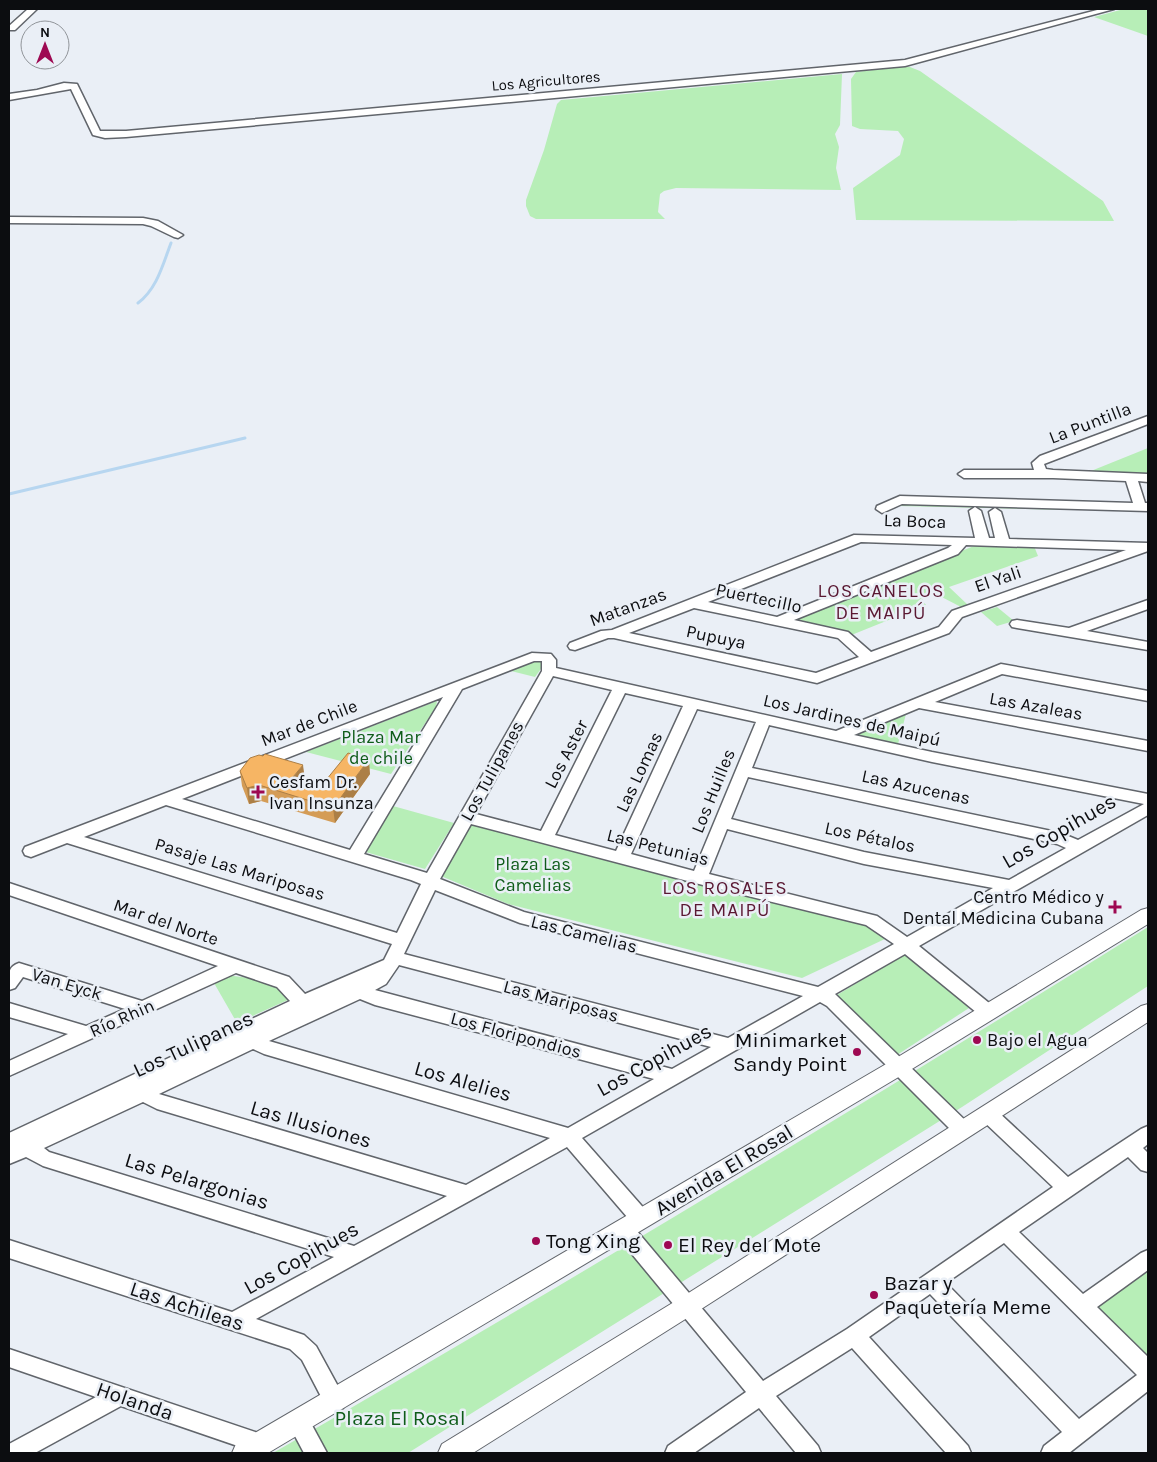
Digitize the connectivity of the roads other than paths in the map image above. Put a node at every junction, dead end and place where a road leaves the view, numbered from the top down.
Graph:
1 (33, 9) edge
2 (1110, 9) edge
3 (12, 28) dead end
4 (9, 97) edge
5 (9, 220) edge
6 (178, 235) dead end
7 (1148, 420) edge
8 (964, 474) dead end
9 (1053, 474) junction
10 (1131, 478) junction
11 (1148, 478) edge
12 (1075, 509) junction
13 (1146, 510) edge
14 (975, 511) junction
15 (995, 512) junction
16 (958, 541) junction
17 (983, 542) junction
18 (1003, 542) junction
19 (1148, 547) edge
20 (692, 603) junction
21 (1148, 604) edge
22 (778, 622) junction
23 (1017, 624) dead end
24 (1070, 632) junction
25 (614, 634) junction
26 (575, 646) dead end
27 (1148, 646) edge
28 (869, 658) junction
29 (548, 664) junction
30 (811, 677) joint
31 (457, 686) junction
32 (620, 687) junction
33 (1148, 696) edge
34 (692, 703) junction
35 (917, 703) junction
36 (764, 720) junction
37 (837, 736) junction
38 (1148, 746) edge
39 (743, 771) junction
40 (165, 799) junction
41 (1148, 799) edge
42 (1148, 808) edge
43 (466, 817) junction
44 (722, 822) junction
45 (66, 837) junction
46 (544, 838) junction
47 (1079, 847) junction
48 (31, 851) dead end
49 (354, 857) junction
50 (621, 858) junction
51 (699, 878) junction
52 (430, 882) junction
53 (1011, 886) junction
54 (9, 889) edge
55 (1148, 914) edge
56 (401, 940) junction
57 (906, 945) junction
58 (391, 961) junction
59 (235, 966) junction
60 (14, 976) edge
61 (360, 990) junction
62 (820, 994) junction
63 (302, 1003) junction
64 (144, 1008) junction
65 (9, 1010) edge
66 (988, 1012) junction
67 (1148, 1012) edge
68 (87, 1033) junction
69 (248, 1036) junction
70 (729, 1045) junction
71 (900, 1066) junction
72 (9, 1069) edge
73 (673, 1077) junction
74 (143, 1092) junction
75 (988, 1114) junction
76 (963, 1130) junction
77 (1148, 1134) edge
78 (569, 1136) junction
79 (18, 1144) edge
80 (1129, 1147) junction
81 (9, 1156) edge
82 (1148, 1164) edge
83 (1067, 1188) junction
84 (468, 1194) junction
85 (632, 1224) junction
86 (1005, 1231) junction
87 (9, 1249) edge
88 (355, 1255) junction
89 (1148, 1259) edge
90 (932, 1282) junction
91 (688, 1306) junction
92 (1082, 1306) junction
93 (234, 1321) junction
94 (854, 1336) junction
95 (9, 1358) edge
96 (1148, 1371) edge
97 (1148, 1379) edge
98 (761, 1394) junction
99 (119, 1396) junction
100 (335, 1401) junction
101 (299, 1423) junction
102 (1078, 1433) junction
103 (253, 1449) edge
104 (14, 1453) edge
105 (316, 1453) edge
106 (451, 1453) edge
107 (676, 1453) edge
108 (810, 1453) edge
109 (960, 1453) edge
110 (1052, 1453) edge

1 - 3 street
2 - 4 street, Los Agricultores
5 - 6 street
7 - 9 street, La Puntilla
8 - 9 street
9 - 10 street
10 - 11 street
10 - 13 street
12 - 13 street
12 - 14 street
12 - 15 street
14 - 15 street
14 - 17 street
15 - 18 street
16 - 17 street, La Boca
16 - 20 street, La Boca
16 - 22 street
17 - 18 street, La Boca
18 - 19 street, La Boca
19 - 28 street, El Yali
20 - 22 street, Puertecillo
20 - 25 street, Matanzas
21 - 24 street
22 - 28 street, Puertecillo
23 - 24 street
24 - 27 street
25 - 26 street, Matanzas
25 - 30 street, Pupuya
28 - 30 street, El Yali
29 - 31 street, Mar de Chile
29 - 32 street, Los Jardines de Maipú
29 - 43 street, Los Tulipanes
31 - 40 street, Mar de Chile
31 - 49 street
32 - 34 street, Los Jardines de Maipú
32 - 46 street, Los Aster
33 - 35 street
34 - 36 street, Los Jardines de Maipú
34 - 50 street, Las Lomas
35 - 37 street
35 - 38 street, Las Azaleas
36 - 37 street, Los Jardines de Maipú
36 - 39 street, Los Huilles
37 - 41 street, Los Jardines de Maipú
39 - 44 street, Los Huilles
39 - 47 street, Las Azucenas
40 - 45 street, Mar de Chile
40 - 49 street, Las Camelias
42 - 47 street, Los Copihues
43 - 46 street, Las Petunias
43 - 52 street, Los Tulipanes
44 - 51 street, Los Huilles
44 - 53 street, Los Pétalos
45 - 48 street, Mar de Chile
45 - 56 street, Pasaje Las Mariposas
46 - 50 street, Las Petunias
47 - 53 street, Los Copihues
49 - 52 street, Las Camelias
50 - 51 street, Las Petunias
51 - 57 street, Las Petunias
52 - 56 street, Los Tulipanes
52 - 62 street, Las Camelias
53 - 57 street, Los Copihues
54 - 59 street, Mar del Norte
55 - 66 street, Avenida El Rosal
56 - 58 street, Los Tulipanes
57 - 62 street, Los Copihues
57 - 66 street, Las Petunias
58 - 61 street, Los Tulipanes
58 - 63 street, Los Tulipanes
58 - 70 street, Las Mariposas
59 - 63 street, Mar del Norte
59 - 64 street, Río Rhin
60 - 64 street, Van Eyck
61 - 69 street, Los Tulipanes
61 - 73 street, Los Floripondios
62 - 70 street, Los Copihues
62 - 71 street, Las Camelias
63 - 69 street, Los Tulipanes
64 - 68 street, Río Rhin
65 - 68 street
66 - 71 street, Avenida El Rosal
67 - 75 street
68 - 72 street, Río Rhin
69 - 74 street, Los Tulipanes
69 - 78 street, Los Alelies
69 - 79 street, Los Tulipanes
70 - 73 street, Los Copihues
71 - 76 street, Las Camelias
71 - 85 street, Avenida El Rosal
73 - 78 street, Los Copihues
74 - 79 street, Los Tulipanes
74 - 84 street, Las Ilusiones
75 - 76 street
75 - 83 street
76 - 91 street
77 - 80 street
78 - 84 street, Los Copihues
78 - 85 street
79 - 81 street, Los Tulipanes
79 - 88 street, Las Pelargonias
80 - 82 street
80 - 83 street
83 - 86 street
84 - 88 street, Los Copihues
85 - 91 street
85 - 100 street, Avenida El Rosal
86 - 90 street
86 - 92 street
87 - 93 street, Las Achileas
88 - 93 street, Los Copihues
89 - 92 street
90 - 94 street
90 - 102 street
91 - 98 street
91 - 106 street
92 - 96 street
93 - 100 street, Las Achileas
94 - 98 street
94 - 109 street
95 - 99 street, Holanda
97 - 102 street
98 - 107 street
98 - 108 street
99 - 103 street, Holanda
99 - 104 street
100 - 101 street, Avenida El Rosal
101 - 103 street, Avenida El Rosal
101 - 105 street
102 - 110 street

